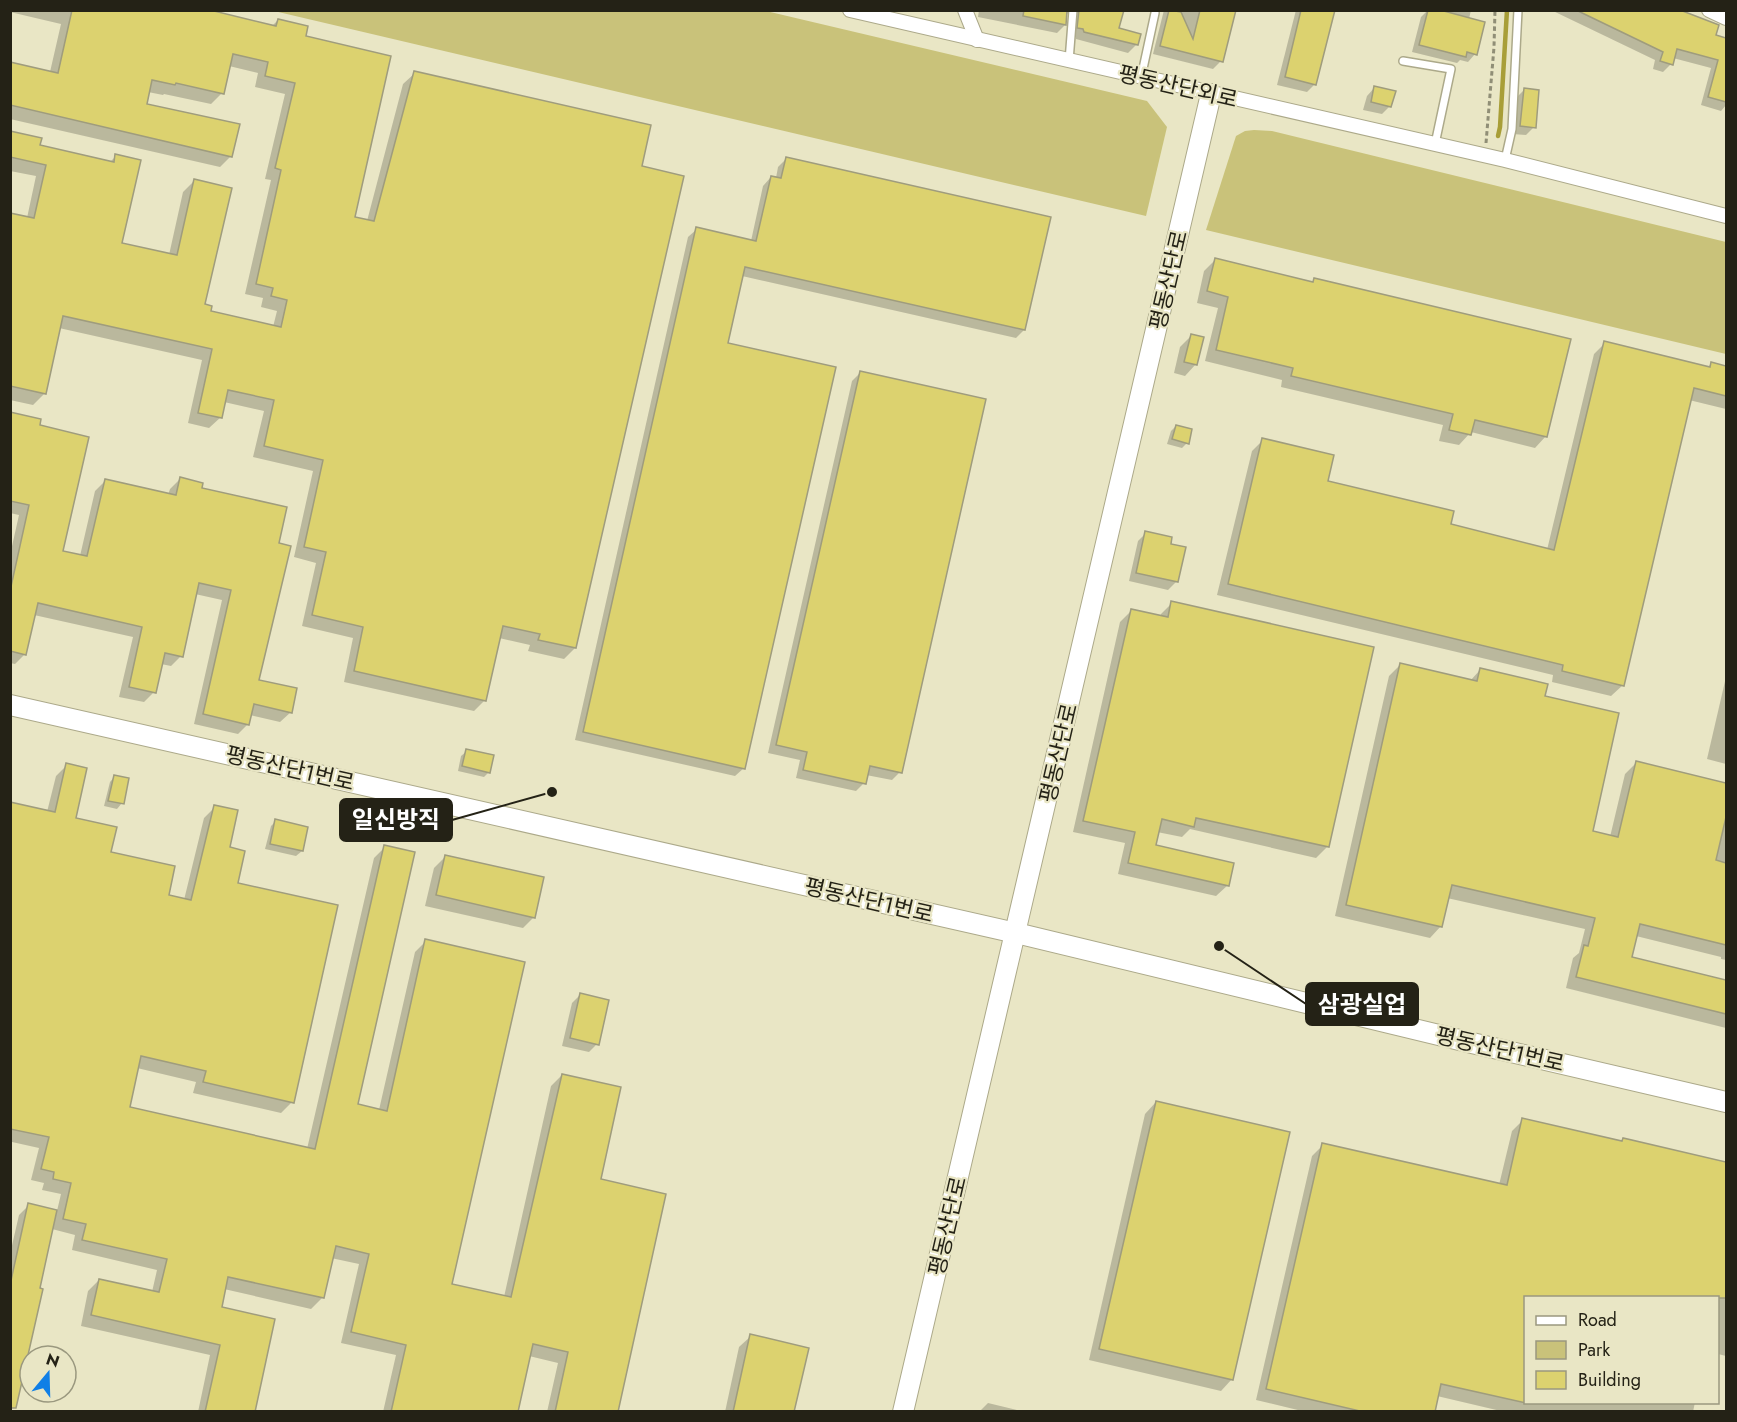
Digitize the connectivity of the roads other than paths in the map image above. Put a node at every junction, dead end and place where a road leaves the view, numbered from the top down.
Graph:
1 (850, 10) edge
2 (965, 10) edge
3 (1073, 10) edge
4 (1518, 10) edge
5 (1709, 10) edge
6 (1155, 13) dead end
7 (1726, 18) edge
8 (977, 40) junction
9 (1069, 61) junction
10 (1403, 61) dead end
11 (1141, 78) junction
12 (1211, 94) junction
13 (1435, 144) junction
14 (1505, 160) junction
15 (1726, 216) edge
16 (10, 705) edge
17 (1016, 933) junction
18 (1726, 1102) edge
19 (903, 1412) edge

1 - 8 street, 평동산단외로
2 - 8 street
3 - 9 lane
4 - 14 lane
5 - 7 street
6 - 11 lane
8 - 9 street, 평동산단외로
9 - 11 street, 평동산단외로
10 - 13 lane
11 - 12 street, 평동산단외로
12 - 13 street, 평동산단외로
12 - 17 street, 평동산단로
13 - 14 street, 평동산단외로
14 - 15 street, 평동산단외로
16 - 17 street, 평동산단1번로
17 - 18 street, 평동산단1번로
17 - 19 street, 평동산단로

